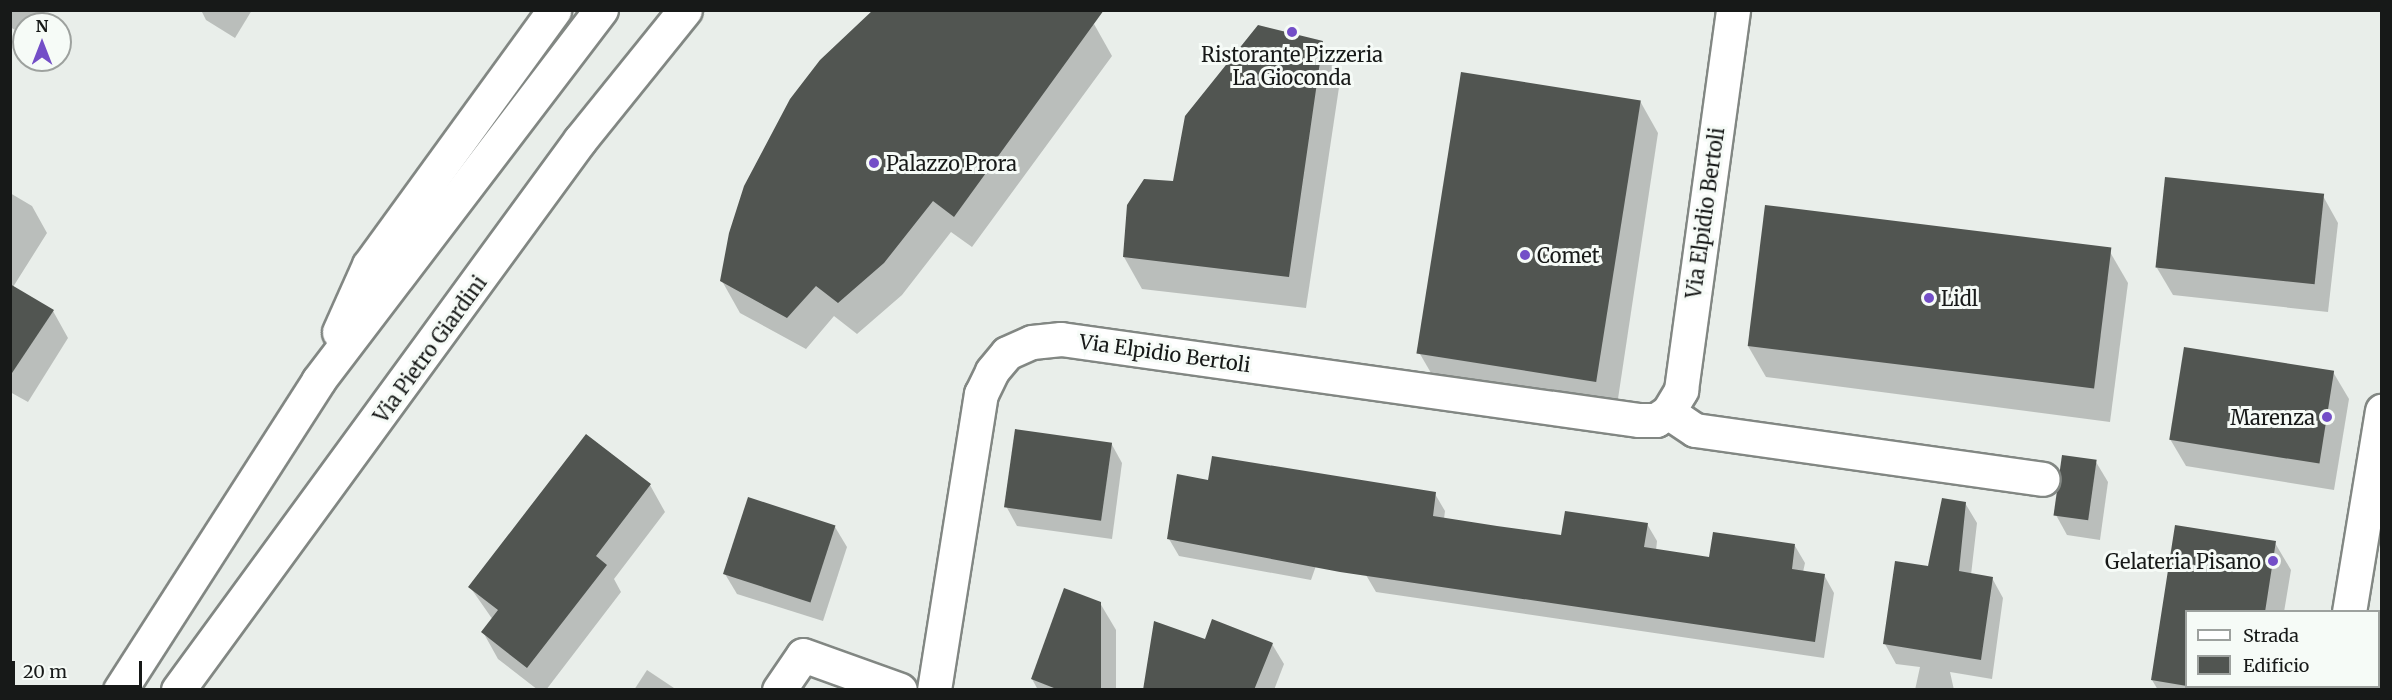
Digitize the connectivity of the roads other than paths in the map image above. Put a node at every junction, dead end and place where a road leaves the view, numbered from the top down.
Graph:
1 (554, 10) edge
2 (601, 10) edge
3 (685, 10) edge
4 (709, 10) edge
5 (1733, 10) edge
6 (580, 140) junction
7 (318, 381) junction
8 (2382, 411) edge
9 (1668, 412) junction
10 (2043, 478) dead end
11 (2376, 497) edge
12 (2349, 610) edge
13 (120, 690) edge
14 (178, 690) edge
15 (779, 690) edge
16 (900, 690) edge
17 (934, 690) edge

1 - 7 main road
2 - 7 main road
3 - 6 main road, Via Pietro Giardini
4 - 6 main road
5 - 9 main road, Via Elpidio Bertoli
6 - 14 main road, Via Pietro Giardini
7 - 13 main road
8 - 11 main road
9 - 10 main road
9 - 17 main road, Via Elpidio Bertoli
11 - 12 main road
15 - 16 main road

